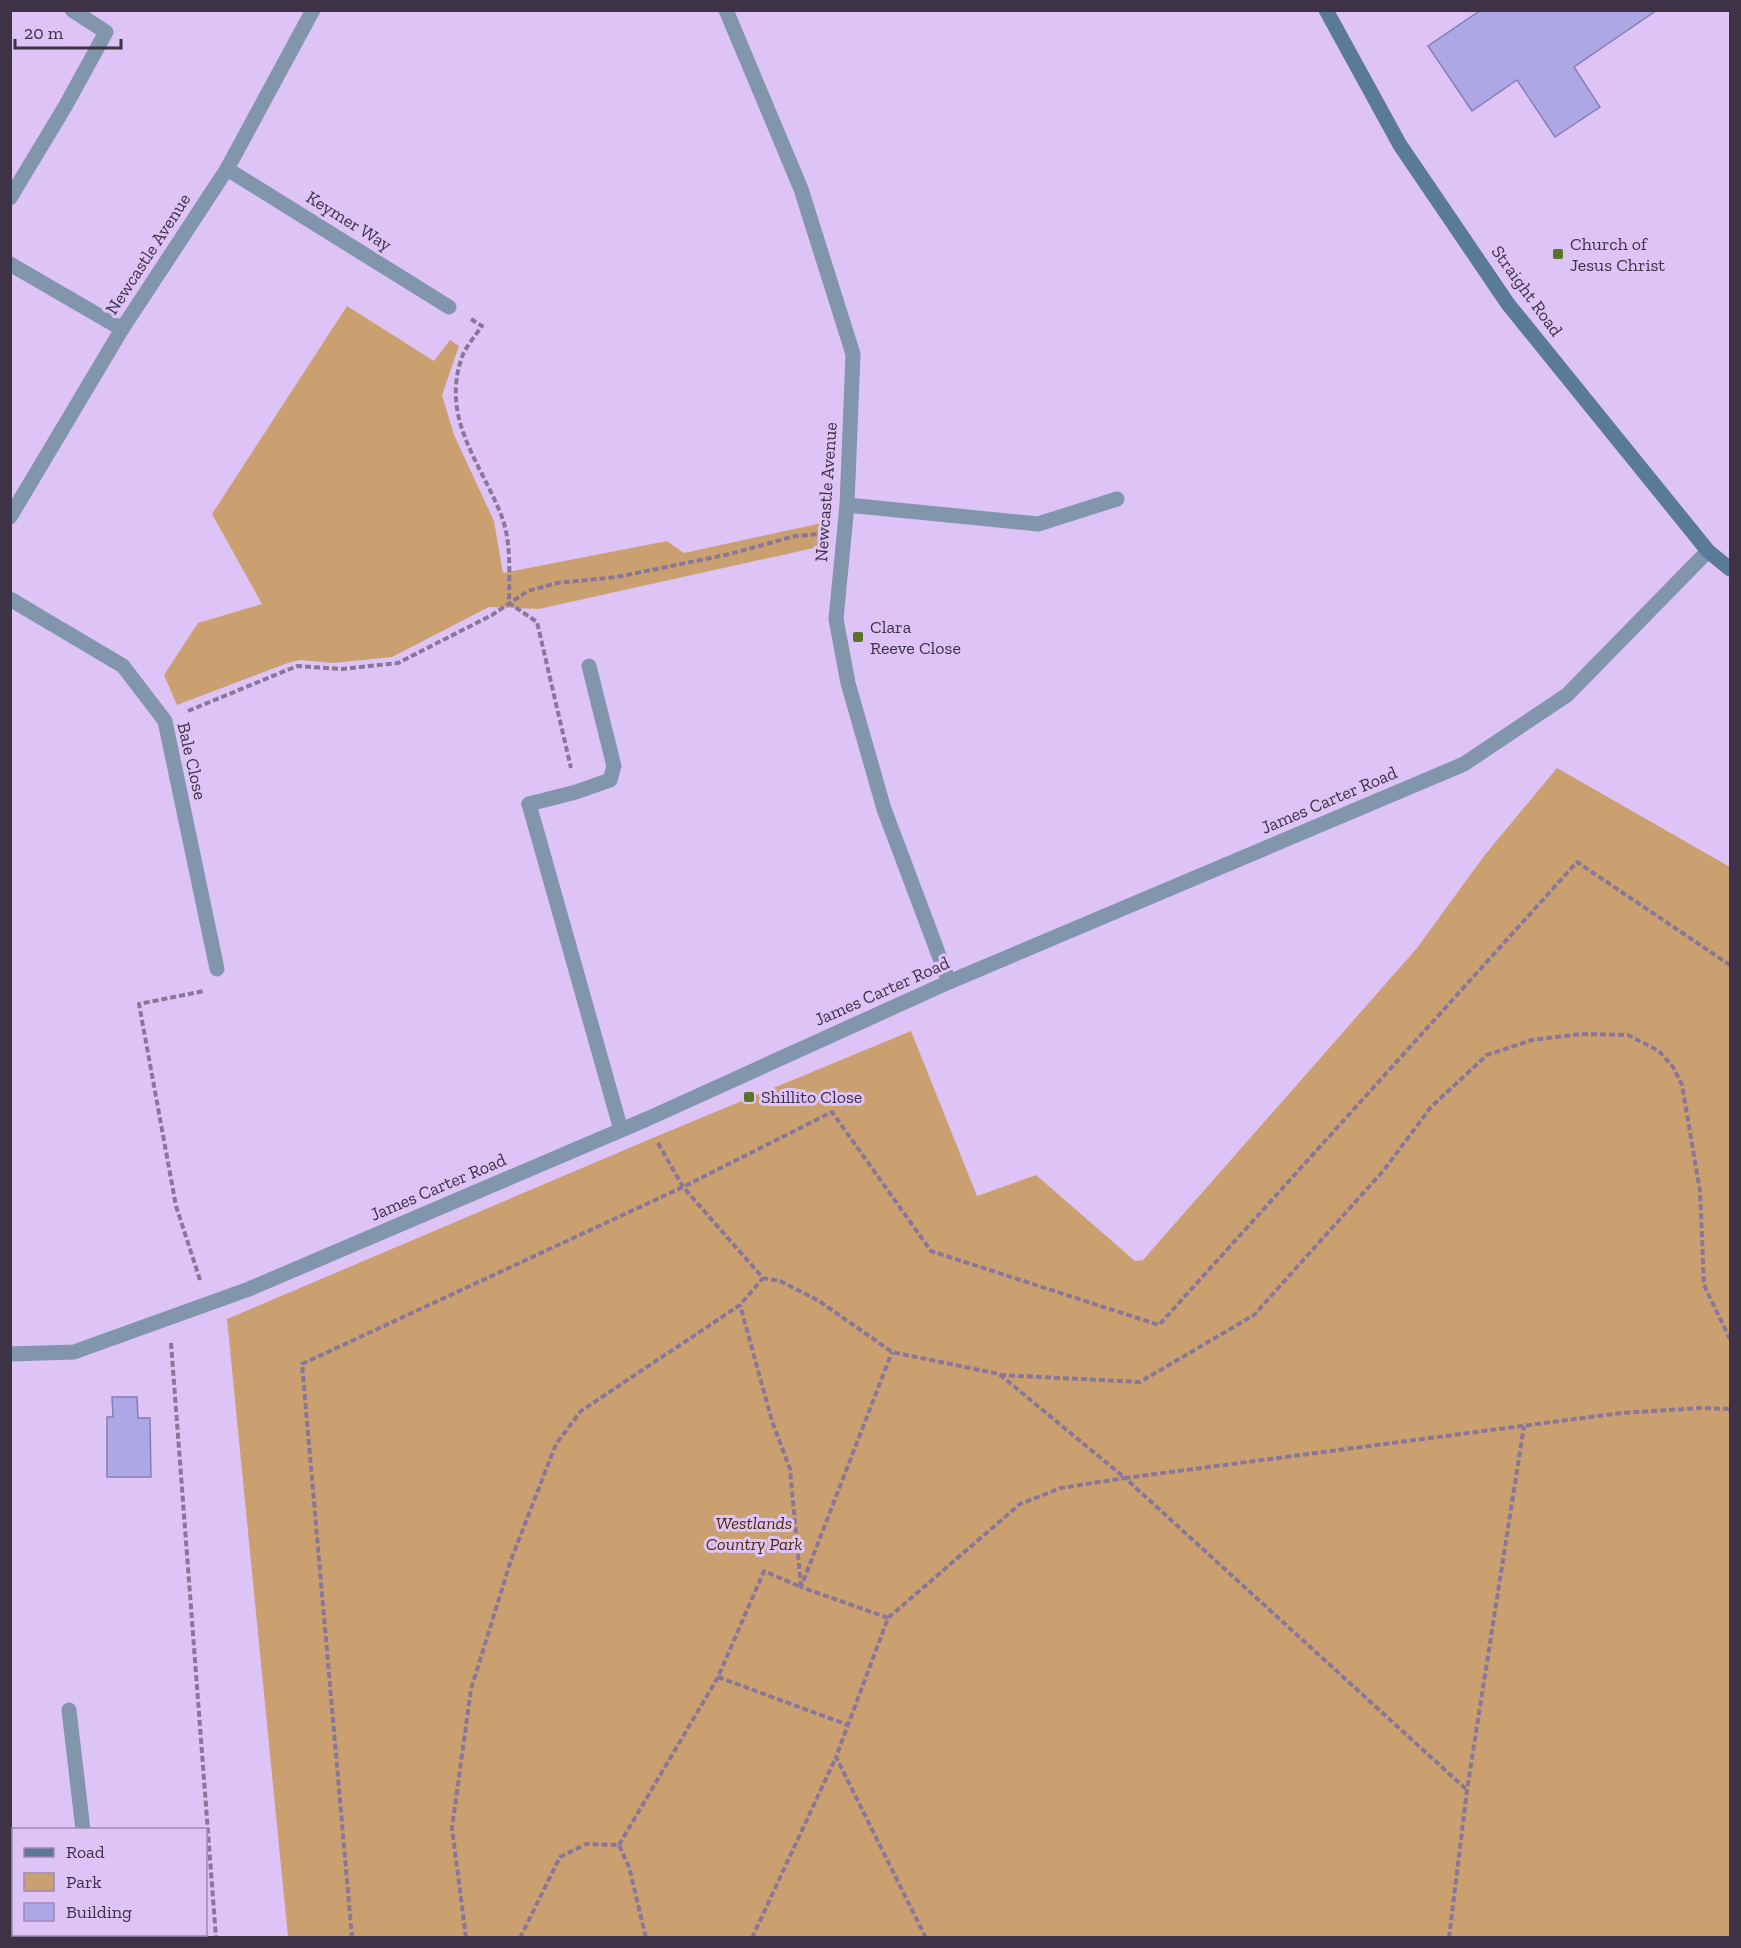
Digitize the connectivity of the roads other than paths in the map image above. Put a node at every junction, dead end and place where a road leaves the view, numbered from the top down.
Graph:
1 (72, 10) edge
2 (313, 10) edge
3 (726, 10) edge
4 (1326, 10) edge
5 (227, 169) junction
6 (10, 198) edge
7 (10, 264) edge
8 (449, 307) road end
9 (122, 330) junction
10 (1117, 499) dead end
11 (847, 505) junction
12 (10, 517) edge
13 (1708, 551) junction
14 (1731, 569) edge
15 (10, 599) edge
16 (589, 666) dead end
17 (217, 969) road end
18 (949, 982) junction
19 (621, 1130) junction
20 (10, 1354) edge
21 (69, 1710) dead end
22 (83, 1828) edge

1 - 6 street
2 - 5 street, Newcastle Avenue
3 - 11 street, Newcastle Avenue
4 - 13 street, Straight Road
5 - 8 street, Keymer Way
5 - 9 street, Newcastle Avenue
7 - 9 street
9 - 12 street, Newcastle Avenue
10 - 11 street
11 - 18 street, Newcastle Avenue
13 - 14 street, Straight Road
13 - 18 street, James Carter Road
15 - 17 street, Bale Close
16 - 19 street
18 - 19 street, James Carter Road
19 - 20 street, James Carter Road
21 - 22 street

